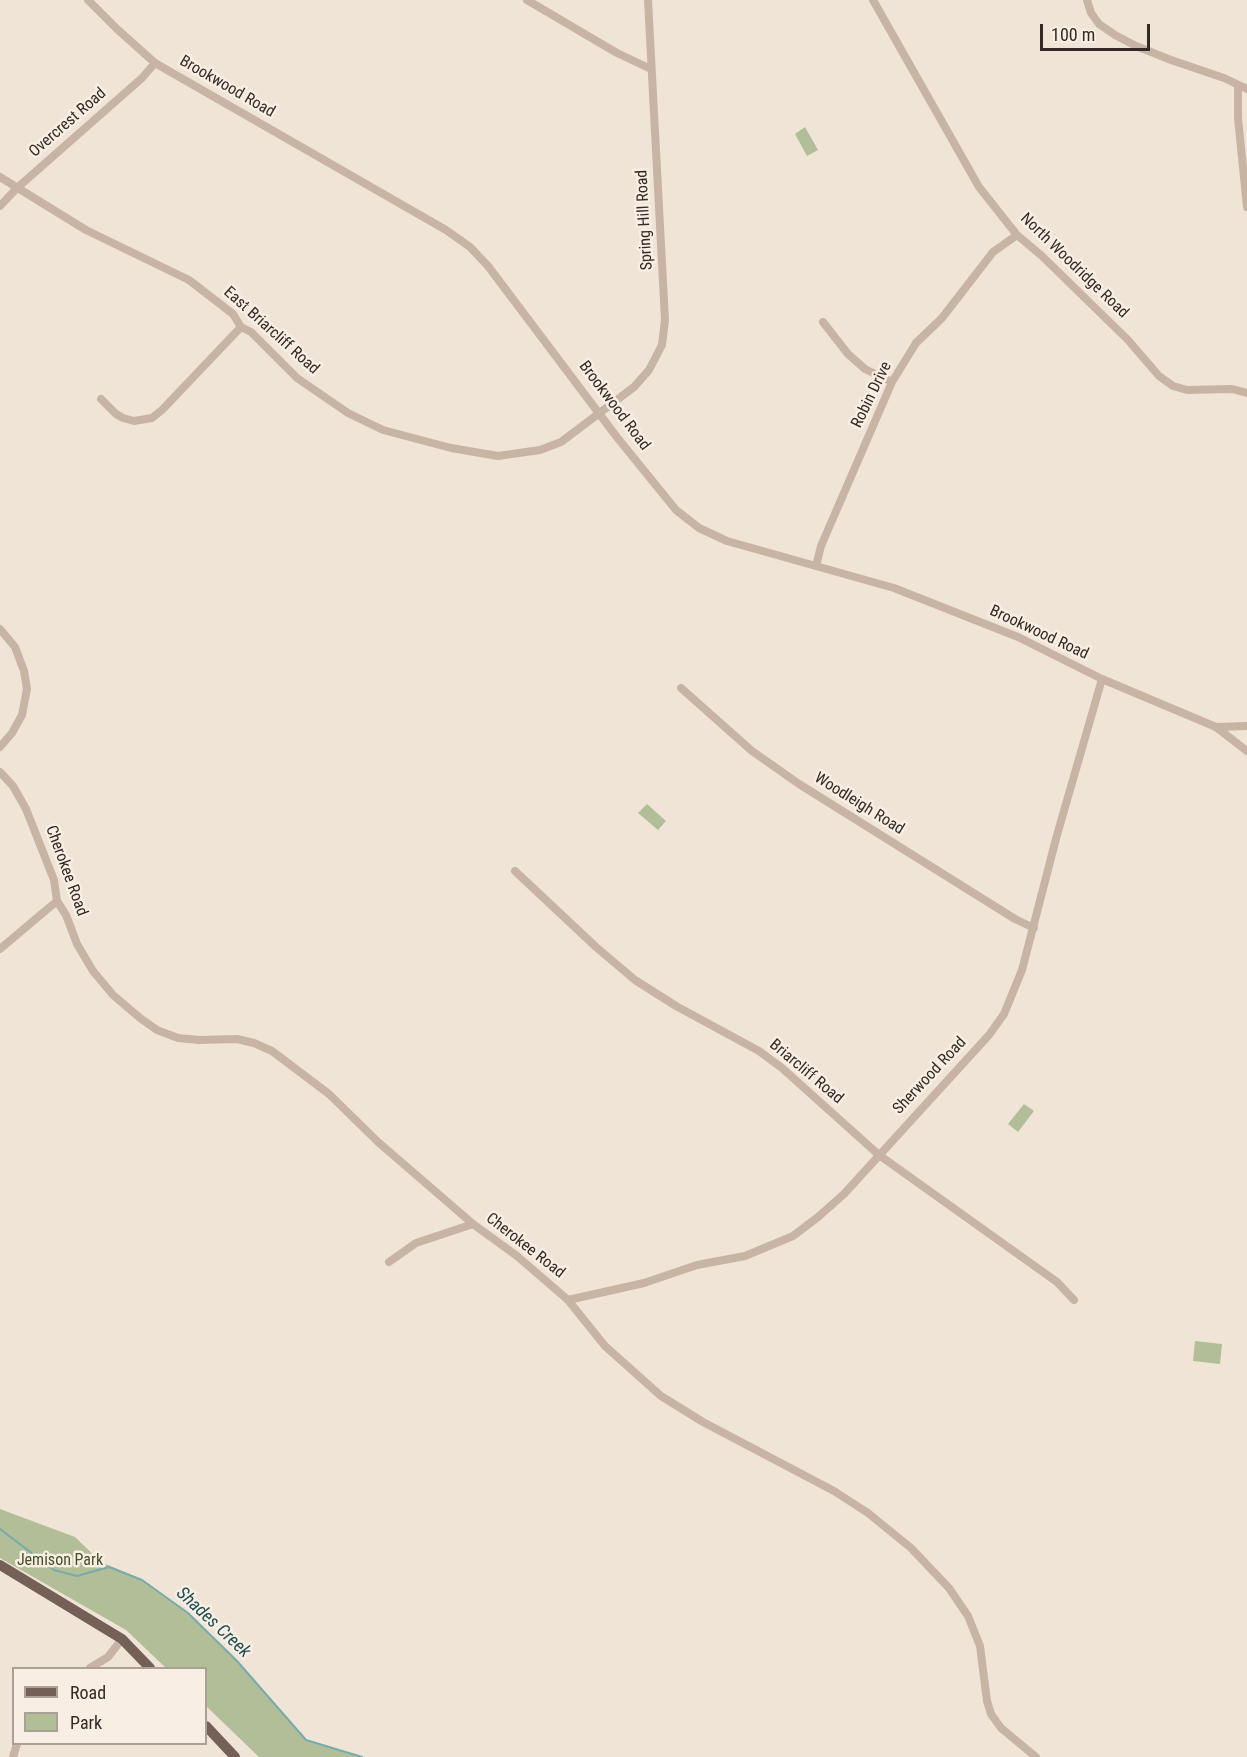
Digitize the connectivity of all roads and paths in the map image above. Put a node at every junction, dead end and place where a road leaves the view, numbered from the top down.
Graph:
1 (88, 0) edge
2 (527, 0) edge
3 (648, 0) edge
4 (873, 0) edge
5 (1087, 0) edge
6 (155, 63) junction
7 (651, 69) junction
8 (1243, 87) edge
9 (0, 177) edge
10 (16, 188) junction
11 (0, 206) edge
12 (1247, 207) edge
13 (1017, 235) junction
14 (823, 322) dead end
15 (241, 327) junction
16 (892, 382) junction
17 (1247, 393) edge
18 (101, 399) dead end
19 (600, 413) junction
20 (816, 566) junction
21 (0, 629) edge
22 (1102, 679) junction
23 (681, 688) dead end
24 (1247, 726) edge
25 (1216, 727) junction
26 (0, 747) edge
27 (1247, 751) edge
28 (0, 772) edge
29 (515, 872) dead end
30 (57, 901) junction
31 (1034, 928) junction
32 (0, 949) edge
33 (879, 1155) junction
34 (472, 1224) junction
35 (389, 1262) dead end
36 (568, 1300) junction
37 (1074, 1300) dead end
38 (0, 1565) edge
39 (122, 1639) junction
40 (92, 1667) edge
41 (149, 1667) edge
42 (207, 1727) edge
43 (235, 1757) edge
44 (1036, 1757) edge

1 - 6 street, Brookwood Road
2 - 7 street
3 - 7 street, Spring Hill Road
4 - 13 street, North Woodridge Road
5 - 8 street
6 - 10 street, Overcrest Road
6 - 19 street, Brookwood Road
7 - 19 street, Spring Hill Road
8 - 12 street
9 - 10 street, East Briarcliff Road
10 - 11 street, Overcrest Road
10 - 15 street, East Briarcliff Road
13 - 16 street, Robin Drive
13 - 17 street, North Woodridge Road
14 - 16 street
15 - 18 street
15 - 19 street, East Briarcliff Road
16 - 20 street, Robin Drive
19 - 20 street, Brookwood Road
20 - 22 street, Brookwood Road
21 - 26 street
22 - 25 street, Brookwood Road
22 - 31 street, Sherwood Road
23 - 31 street, Woodleigh Road
24 - 25 street
25 - 27 street
28 - 30 street, Cherokee Road
29 - 33 street, Briarcliff Road
30 - 32 street
30 - 34 street, Cherokee Road
31 - 33 street, Sherwood Road
33 - 36 street, Sherwood Road
33 - 37 street, Briarcliff Road
34 - 35 street
34 - 36 street, Cherokee Road
36 - 44 street, Cherokee Road
38 - 39 main road
39 - 40 street
39 - 41 main road
42 - 43 main road

